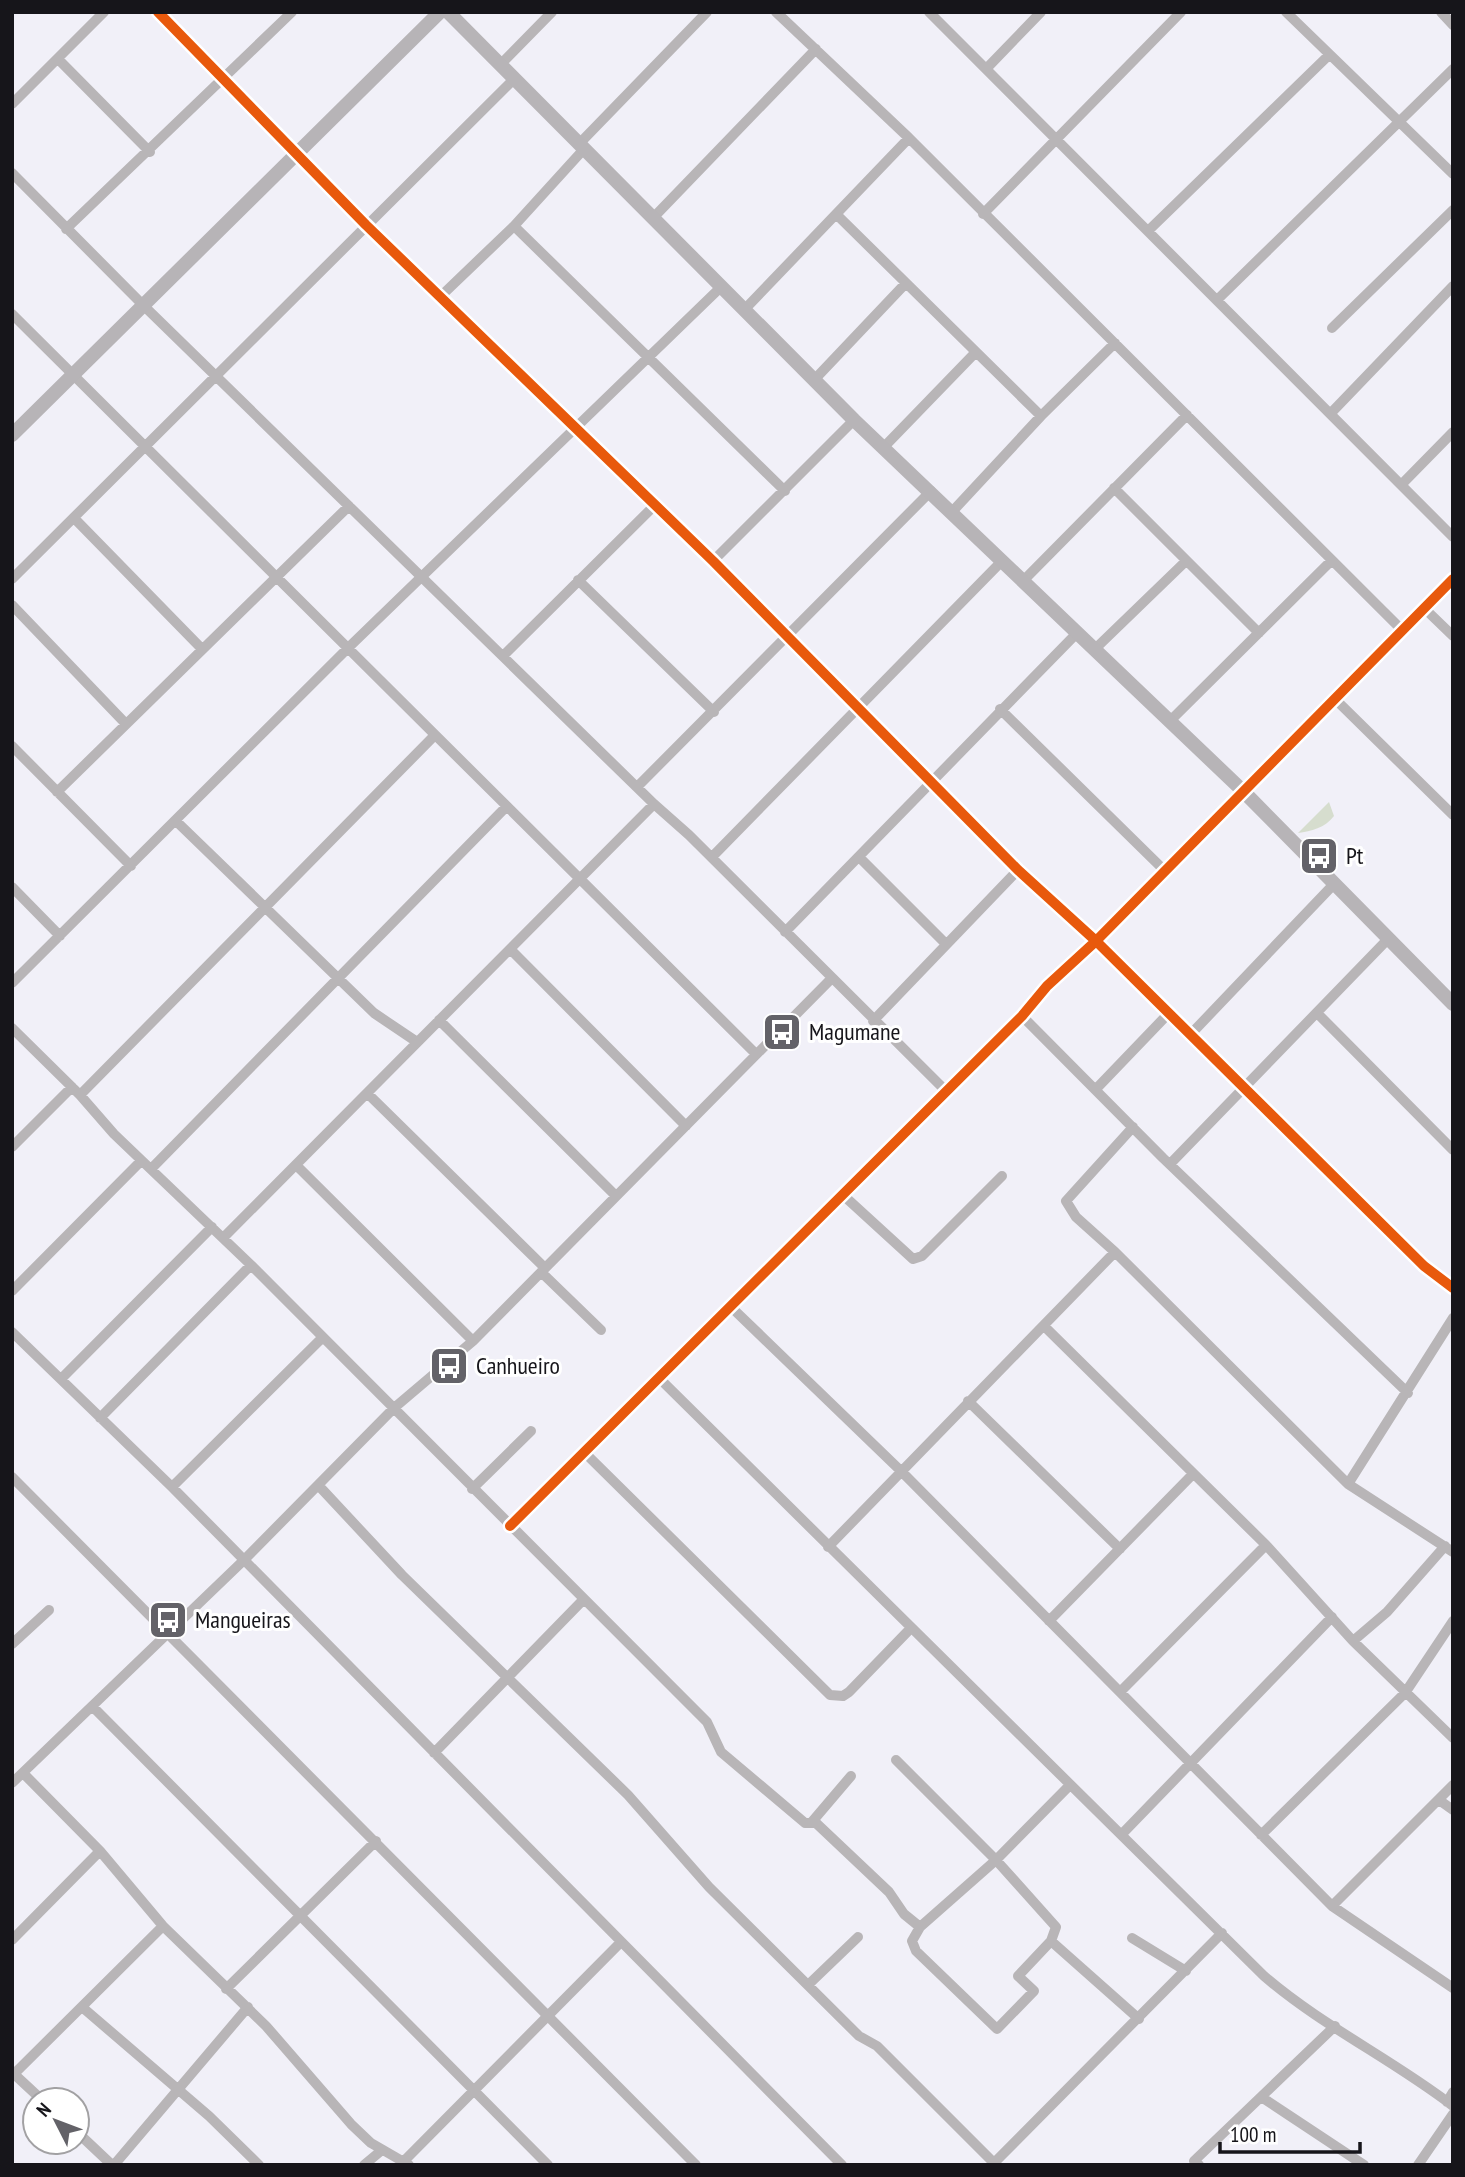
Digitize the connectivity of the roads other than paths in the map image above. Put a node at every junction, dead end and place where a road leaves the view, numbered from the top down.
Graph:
1 (104, 12) edge
2 (158, 12) edge
3 (292, 12) edge
4 (440, 12) edge
5 (448, 12) edge
6 (552, 12) edge
7 (707, 12) edge
8 (776, 12) edge
9 (929, 12) edge
10 (1041, 12) edge
11 (1181, 12) edge
12 (1286, 12) edge
13 (1441, 12) edge
14 (1453, 25) edge
15 (816, 49) junction
16 (1329, 55) junction
17 (58, 59) junction
18 (501, 64) junction
19 (986, 69) junction
20 (1453, 69) edge
21 (225, 79) junction
22 (514, 79) junction
23 (12, 104) edge
24 (1398, 121) junction
25 (909, 138) junction
26 (1057, 139) junction
27 (581, 147) junction
28 (150, 152) junction
29 (296, 153) junction
30 (12, 173) edge
31 (1453, 174) edge
32 (1453, 211) edge
33 (836, 214) junction
34 (983, 214) junction
35 (653, 218) junction
36 (366, 225) junction
37 (513, 226) junction
38 (66, 229) junction
39 (1149, 230) junction
40 (906, 283) junction
41 (722, 286) junction
42 (1453, 286) edge
43 (441, 296) junction
44 (1217, 300) junction
45 (143, 305) junction
46 (745, 309) junction
47 (12, 314) edge
48 (1332, 328) dead end
49 (1115, 343) junction
50 (975, 353) junction
51 (650, 357) junction
52 (216, 374) junction
53 (74, 376) junction
54 (815, 379) junction
55 (1331, 413) junction
56 (1187, 415) junction
57 (1041, 416) junction
58 (854, 420) junction
59 (575, 427) junction
60 (1453, 432) edge
61 (12, 435) edge
62 (144, 447) junction
63 (883, 448) junction
64 (1401, 485) junction
65 (1114, 488) junction
66 (785, 491) junction
67 (930, 491) junction
68 (349, 506) junction
69 (654, 506) junction
70 (951, 513) junction
71 (74, 518) junction
72 (1453, 537) edge
73 (713, 561) junction
74 (1186, 561) junction
75 (1001, 562) junction
76 (1330, 562) junction
77 (274, 577) junction
78 (423, 577) junction
79 (12, 579) edge
80 (1453, 579) edge
81 (578, 580) junction
82 (1023, 580) junction
83 (12, 604) edge
84 (1424, 608) junction
85 (1402, 630) junction
86 (1077, 633) junction
87 (1259, 633) junction
88 (787, 636) junction
89 (1453, 636) edge
90 (348, 648) junction
91 (1096, 648) junction
92 (202, 649) junction
93 (503, 656) junction
94 (1335, 699) junction
95 (860, 708) junction
96 (1000, 709) junction
97 (714, 712) junction
98 (1170, 721) junction
99 (126, 724) junction
100 (435, 735) junction
101 (12, 746) edge
102 (932, 782) junction
103 (637, 787) junction
104 (57, 792) junction
105 (1244, 792) junction
106 (654, 804) junction
107 (506, 807) junction
108 (1453, 816) edge
109 (176, 821) junction
110 (712, 857) junction
111 (860, 858) junction
112 (131, 866) junction
113 (1018, 870) junction
114 (1164, 870) junction
115 (580, 878) junction
116 (1334, 884) junction
117 (12, 887) edge
118 (267, 906) junction
119 (785, 932) junction
120 (60, 936) junction
121 (1388, 939) junction
122 (1096, 941) junction
123 (946, 944) junction
124 (510, 949) junction
125 (338, 978) junction
126 (831, 979) junction
127 (12, 983) edge
128 (1453, 1004) edge
129 (1317, 1013) junction
130 (1167, 1014) junction
131 (1022, 1016) junction
132 (439, 1020) junction
133 (873, 1021) junction
134 (12, 1028) edge
135 (1190, 1035) junction
136 (417, 1042) junction
137 (755, 1053) junction
138 (1096, 1089) junction
139 (1244, 1090) junction
140 (76, 1091) junction
141 (946, 1091) junction
142 (367, 1093) junction
143 (686, 1126) junction
144 (1133, 1127) junction
145 (12, 1147) edge
146 (1453, 1150) edge
147 (141, 1161) junction
148 (1170, 1164) junction
149 (296, 1165) junction
150 (151, 1169) junction
151 (1002, 1176) dead end
152 (843, 1195) junction
153 (616, 1196) junction
154 (212, 1227) junction
155 (223, 1238) junction
156 (1115, 1252) junction
157 (251, 1265) junction
158 (543, 1270) junction
159 (1453, 1288) edge
160 (12, 1291) edge
161 (730, 1306) junction
162 (1453, 1318) edge
163 (1044, 1326) junction
164 (601, 1330) dead end
165 (12, 1332) edge
166 (323, 1338) junction
167 (473, 1341) junction
168 (61, 1379) junction
169 (660, 1379) junction
170 (1408, 1393) junction
171 (968, 1401) junction
172 (394, 1408) junction
173 (100, 1418) junction
174 (531, 1431) dead end
175 (585, 1453) junction
176 (902, 1472) junction
177 (1192, 1475) junction
178 (12, 1477) edge
179 (1348, 1484) junction
180 (318, 1486) junction
181 (172, 1487) junction
182 (472, 1489) junction
183 (510, 1526) junction
184 (1266, 1545) junction
185 (828, 1547) junction
186 (1120, 1549) junction
187 (1449, 1549) edge
188 (244, 1560) junction
189 (583, 1600) junction
190 (49, 1611) dead end
191 (1332, 1618) junction
192 (1049, 1621) junction
193 (1453, 1621) edge
194 (911, 1628) junction
195 (167, 1633) junction
196 (1353, 1641) junction
197 (12, 1644) edge
198 (507, 1679) junction
199 (1120, 1692) junction
200 (1405, 1693) junction
201 (93, 1707) junction
202 (1453, 1738) edge
203 (434, 1753) junction
204 (896, 1760) dead end
205 (1192, 1763) junction
206 (23, 1773) junction
207 (851, 1776) dead end
208 (12, 1783) edge
209 (1453, 1785) edge
210 (1069, 1786) junction
211 (1439, 1800) junction
212 (1453, 1810) edge
213 (811, 1823) junction
214 (1122, 1834) junction
215 (1261, 1835) junction
216 (376, 1841) junction
217 (100, 1851) junction
218 (996, 1860) junction
219 (1332, 1906) junction
220 (300, 1916) junction
221 (163, 1926) junction
222 (920, 1927) junction
223 (1222, 1933) junction
224 (858, 1937) dead end
225 (1132, 1938) dead end
226 (12, 1940) edge
227 (1051, 1941) junction
228 (620, 1943) junction
229 (1185, 1971) junction
230 (808, 1984) junction
231 (1453, 1988) edge
232 (226, 1989) junction
233 (82, 2007) junction
234 (248, 2007) junction
235 (548, 2014) junction
236 (1139, 2019) junction
237 (1335, 2026) junction
238 (13, 2075) edge
239 (180, 2091) junction
240 (473, 2091) junction
241 (1453, 2092) edge
242 (1263, 2098) junction
243 (1450, 2104) edge
244 (1453, 2115) edge
245 (91, 2145) edge
246 (382, 2150) junction
247 (407, 2162) edge
248 (1195, 2163) edge
249 (993, 2164) edge
250 (113, 2165) edge
251 (259, 2165) edge
252 (364, 2165) edge
253 (548, 2165) edge
254 (696, 2165) edge
255 (842, 2165) edge
256 (1364, 2165) edge
257 (1418, 2165) edge

1 - 17 street
2 - 21 street
3 - 21 street
4 - 29 street
5 - 18 street
6 - 18 street
7 - 27 street
8 - 15 street
9 - 19 street
10 - 19 street
11 - 26 street
12 - 16 street
13 - 14 street
15 - 25 street
15 - 35 street
16 - 24 street
16 - 39 street
17 - 23 street
17 - 28 street
18 - 22 street
19 - 26 street
20 - 24 street
21 - 28 street
21 - 29 street
22 - 27 street
22 - 36 street
24 - 31 street
24 - 44 street
25 - 33 street
25 - 34 street
26 - 34 street
26 - 39 street
27 - 35 street
27 - 37 street
28 - 38 street
29 - 36 street
29 - 45 street
30 - 38 street
32 - 48 street
33 - 40 street
33 - 46 street
34 - 49 street
35 - 41 street
36 - 43 street
36 - 52 street
37 - 43 street
37 - 51 street
38 - 45 street
39 - 44 street
40 - 50 street
40 - 54 street
41 - 46 street
41 - 51 street
42 - 55 street
43 - 59 street
44 - 55 street
45 - 52 street
45 - 53 street
46 - 54 street
47 - 53 street
49 - 56 street
49 - 57 street
50 - 57 street
50 - 63 street
51 - 59 street
51 - 66 street
52 - 62 street
52 - 68 street
53 - 61 street
53 - 62 street
54 - 58 street
55 - 64 street
56 - 65 street
56 - 76 street
57 - 70 street
58 - 63 street
58 - 66 street
59 - 69 street
59 - 78 street
60 - 64 street
62 - 71 street
62 - 77 street
63 - 67 street
64 - 72 street
65 - 74 street
65 - 82 street
66 - 73 street
67 - 70 street
67 - 88 street
68 - 77 street
68 - 78 street
69 - 73 street
69 - 81 street
70 - 75 street
71 - 79 street
71 - 92 street
73 - 88 street
74 - 87 street
74 - 91 street
75 - 82 street
75 - 95 street
76 - 85 street
76 - 87 street
77 - 90 street
77 - 92 street
78 - 90 street
78 - 93 street
80 - 84 street
81 - 93 street
81 - 97 street
82 - 86 street
83 - 99 street
84 - 85 street
84 - 89 street
85 - 94 street
86 - 91 street
86 - 96 street
87 - 98 street
88 - 95 street
88 - 97 street
90 - 100 street
90 - 109 street
91 - 98 street
92 - 99 street
93 - 103 street
94 - 105 street
94 - 108 street
95 - 102 street
95 - 110 street
96 - 102 street
96 - 114 street
97 - 103 street
98 - 105 street
99 - 104 street
100 - 107 street
100 - 118 street
101 - 104 street
102 - 111 street
102 - 113 street
103 - 106 street
104 - 112 street
105 - 114 street
105 - 116 street
106 - 110 street
106 - 115 street
107 - 115 street
107 - 125 street
109 - 112 street
109 - 118 street
110 - 119 street
111 - 119 street
111 - 123 street
112 - 120 street
113 - 122 street
113 - 123 street
114 - 122 street
115 - 124 street
115 - 137 street
116 - 121 street
116 - 135 street
117 - 120 street
118 - 125 street
118 - 140 street
119 - 126 street
120 - 127 street
121 - 128 street
121 - 129 street
122 - 130 street
122 - 131 street
123 - 133 street
124 - 132 street
124 - 143 street
125 - 136 street
125 - 150 street
126 - 133 street
126 - 137 street
129 - 139 street
129 - 146 street
130 - 135 street
130 - 138 street
131 - 138 street
131 - 141 street
132 - 136 street
132 - 153 street
133 - 141 street
134 - 140 street
135 - 139 street
136 - 142 street
137 - 143 street
138 - 144 street
139 - 148 street
139 - 159 street
140 - 145 street
140 - 147 street
141 - 152 street
142 - 149 street
142 - 158 street
143 - 153 street
144 - 148 street
144 - 156 street
147 - 150 street
147 - 160 street
148 - 170 street
149 - 155 street
149 - 167 street
150 - 154 street
151 - 152 street
152 - 161 street
153 - 158 street
154 - 155 street
154 - 168 street
155 - 157 street
156 - 163 street
156 - 179 street
157 - 166 street
157 - 173 street
158 - 164 street
158 - 167 street
161 - 169 street
161 - 176 street
162 - 170 street
163 - 171 street
163 - 177 street
165 - 168 street
166 - 172 street
166 - 181 street
167 - 172 street
168 - 173 street
169 - 175 street
169 - 185 street
170 - 179 street
171 - 176 street
171 - 186 street
172 - 180 street
172 - 182 street
173 - 181 street
174 - 182 street
175 - 183 street
175 - 194 street
176 - 185 street
176 - 192 street
177 - 184 street
177 - 186 street
178 - 195 street
179 - 187 street
180 - 188 street
180 - 198 street
181 - 188 street
182 - 183 street
183 - 189 street
184 - 191 street
184 - 199 street
185 - 194 street
186 - 192 street
187 - 196 street
188 - 195 street
188 - 203 street
189 - 198 street
189 - 213 street
190 - 197 street
191 - 196 street
191 - 205 street
192 - 199 street
193 - 200 street
194 - 210 street
195 - 201 street
195 - 216 street
196 - 200 street
198 - 203 street
198 - 230 street
199 - 205 street
200 - 202 street
200 - 215 street
201 - 206 street
201 - 220 street
203 - 228 street
204 - 218 street
205 - 214 street
205 - 215 street
206 - 208 street
206 - 217 street
207 - 213 street
209 - 211 street
210 - 214 street
210 - 218 street
211 - 212 street
211 - 219 street
213 - 222 street
214 - 223 street
215 - 219 street
216 - 220 street
216 - 235 street
217 - 221 street
217 - 226 street
218 - 222 street
218 - 227 street
219 - 231 street
220 - 232 street
220 - 240 street
221 - 232 street
221 - 233 street
222 - 227 street
223 - 229 street
223 - 237 street
224 - 230 street
225 - 229 street
227 - 236 street
228 - 235 street
228 - 255 street
229 - 236 street
230 - 249 street
232 - 234 street
233 - 238 street
233 - 239 street
234 - 239 street
234 - 246 street
235 - 240 street
235 - 254 street
236 - 249 street
237 - 242 street
237 - 243 street
239 - 250 street
239 - 251 street
240 - 247 street
240 - 253 street
241 - 243 street
242 - 248 street
242 - 256 street
244 - 257 street
245 - 250 street
246 - 247 street
246 - 252 street

